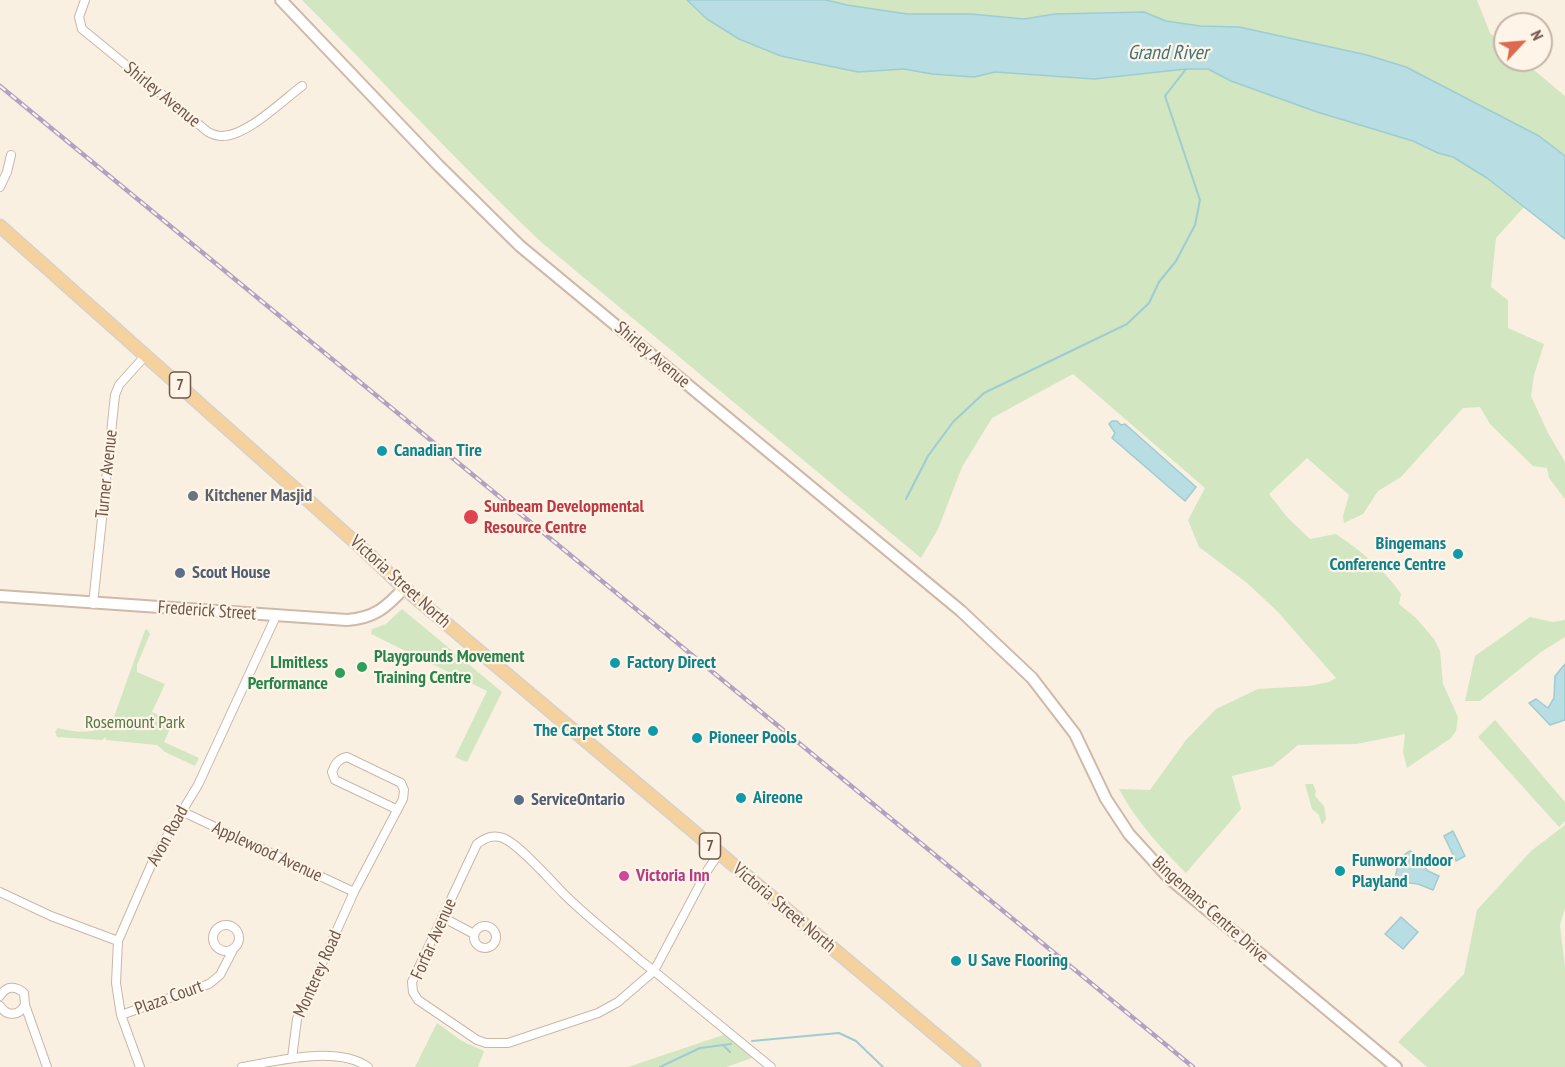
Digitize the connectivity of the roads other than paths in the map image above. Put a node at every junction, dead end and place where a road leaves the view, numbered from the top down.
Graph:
1 (85, 0) edge
2 (281, 0) edge
3 (302, 86) dead end
4 (11, 155) dead end
5 (0, 187) edge
6 (0, 226) edge
7 (146, 355) junction
8 (404, 588) junction
9 (0, 596) edge
10 (93, 604) junction
11 (276, 616) junction
12 (1042, 691) joint
13 (396, 809) junction
14 (181, 811) junction
15 (719, 853) junction
16 (0, 892) edge
17 (354, 892) junction
18 (442, 916) junction
19 (474, 934) dead end
20 (118, 941) junction
21 (234, 948) dead end
22 (654, 972) junction
23 (0, 996) edge
24 (25, 1005) junction
25 (0, 1006) edge
26 (121, 1015) junction
27 (292, 1058) junction
28 (47, 1067) edge
29 (140, 1067) edge
30 (242, 1067) edge
31 (368, 1067) edge
32 (771, 1067) edge
33 (974, 1067) edge
34 (1396, 1067) edge

1 - 3 street, Shirley Avenue
2 - 12 main road, Shirley Avenue
4 - 5 street
6 - 7 main road, Victoria Street North / 7
7 - 8 main road, Victoria Street North / 7
7 - 10 street, Turner Avenue
8 - 11 main road, Frederick Street
8 - 15 main road, Victoria Street North / 7
9 - 10 main road, Frederick Street
10 - 11 main road, Frederick Street
11 - 14 street, Avon Road
12 - 34 main road, Bingemans Centre Drive
13 - 13 street, Monterey Road
13 - 17 street, Monterey Road
14 - 17 street, Applewood Avenue
14 - 20 street, Avon Road
15 - 22 street, Forfar Avenue
15 - 33 main road, Victoria Street North / 7
16 - 20 street
17 - 27 street, Monterey Road
18 - 19 street
18 - 22 street, Forfar Avenue
18 - 22 street, Forfar Avenue
20 - 26 street, Avon Road
21 - 26 street, Plaza Court
22 - 32 street
23 - 24 street
24 - 25 street
24 - 28 street
26 - 29 street, Avon Road
27 - 30 street
27 - 31 street

